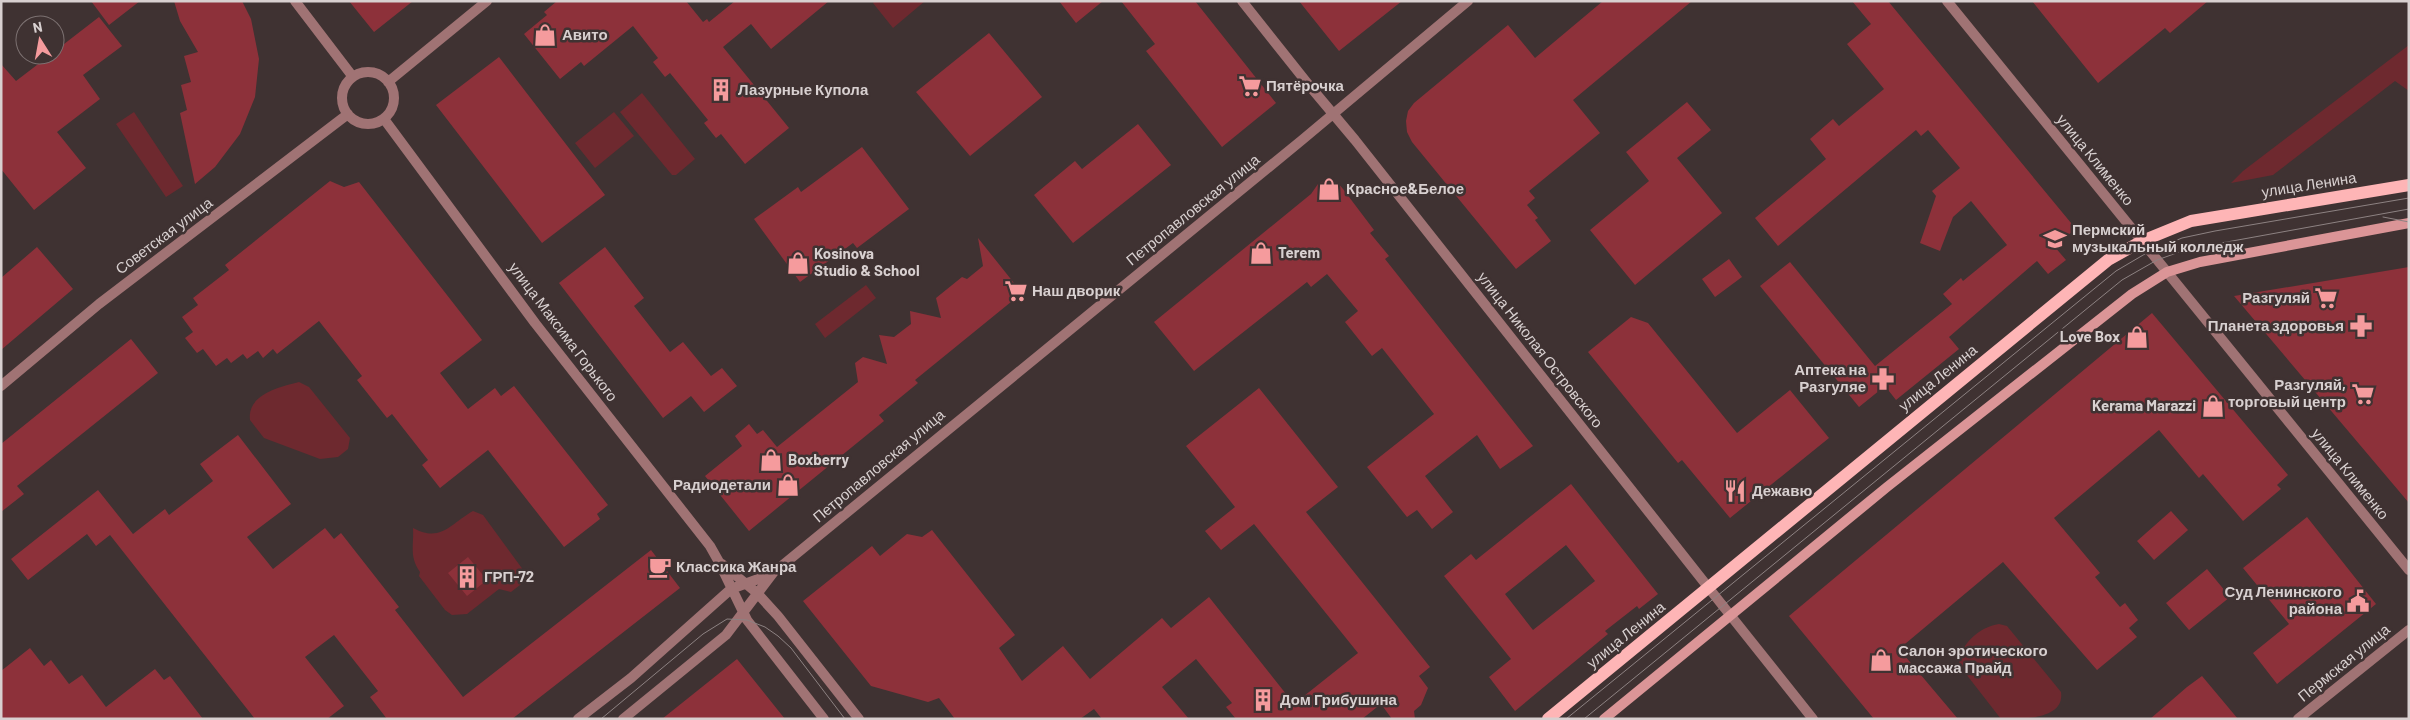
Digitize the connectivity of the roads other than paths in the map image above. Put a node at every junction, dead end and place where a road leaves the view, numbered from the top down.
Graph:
1 (295, 1) edge
2 (487, 1) edge
3 (1242, 1) edge
4 (1468, 1) edge
5 (1948, 1) edge
6 (353, 78) junction
7 (388, 82) junction
8 (348, 114) junction
9 (1332, 114) junction
10 (384, 119) junction
11 (2409, 185) edge
12 (2409, 223) edge
13 (2142, 241) junction
14 (2167, 272) junction
15 (1, 386) edge
16 (719, 562) junction
17 (2409, 570) edge
18 (773, 573) junction
19 (746, 584) junction
20 (1709, 588) junction
21 (731, 589) junction
22 (757, 594) junction
23 (742, 612) junction
24 (1731, 615) junction
25 (2409, 630) edge
26 (578, 719) edge
27 (623, 719) edge
28 (824, 719) edge
29 (859, 719) edge
30 (1548, 719) edge
31 (1604, 719) edge
32 (1813, 719) edge
33 (2298, 719) edge

1 - 6 street
2 - 7 street
3 - 9 street, улица Николая Островского
4 - 9 street, Петропавловская улица
5 - 13 street, улица Клименко
6 - 7 street
6 - 8 street
7 - 10 street
8 - 10 street
8 - 15 street, Советская улица
9 - 18 street, Петропавловская улица
9 - 20 street, улица Николая Островского
10 - 16 street, улица Максима Горького
11 - 13 main road, улица Ленина
12 - 14 main road
13 - 14 street, улица Клименко
13 - 20 main road, улица Ленина
14 - 17 street, улица Клименко
14 - 24 main road
16 - 19 street, улица Максима Горького
16 - 21 street, улица Максима Горького
18 - 19 street, Петропавловская улица
18 - 22 street, Петропавловская улица
19 - 21 street, Петропавловская улица
19 - 22 street, улица Максима Горького
20 - 24 street, улица Николая Островского
20 - 30 main road, улица Ленина
21 - 23 street, улица Максима Горького
21 - 26 street, Петропавловская улица
22 - 23 street, Петропавловская улица
22 - 29 street, улица Максима Горького
23 - 27 street, Петропавловская улица
23 - 28 street, улица Максима Горького
24 - 31 main road
24 - 32 street, улица Николая Островского
25 - 33 street, Пермская улица

